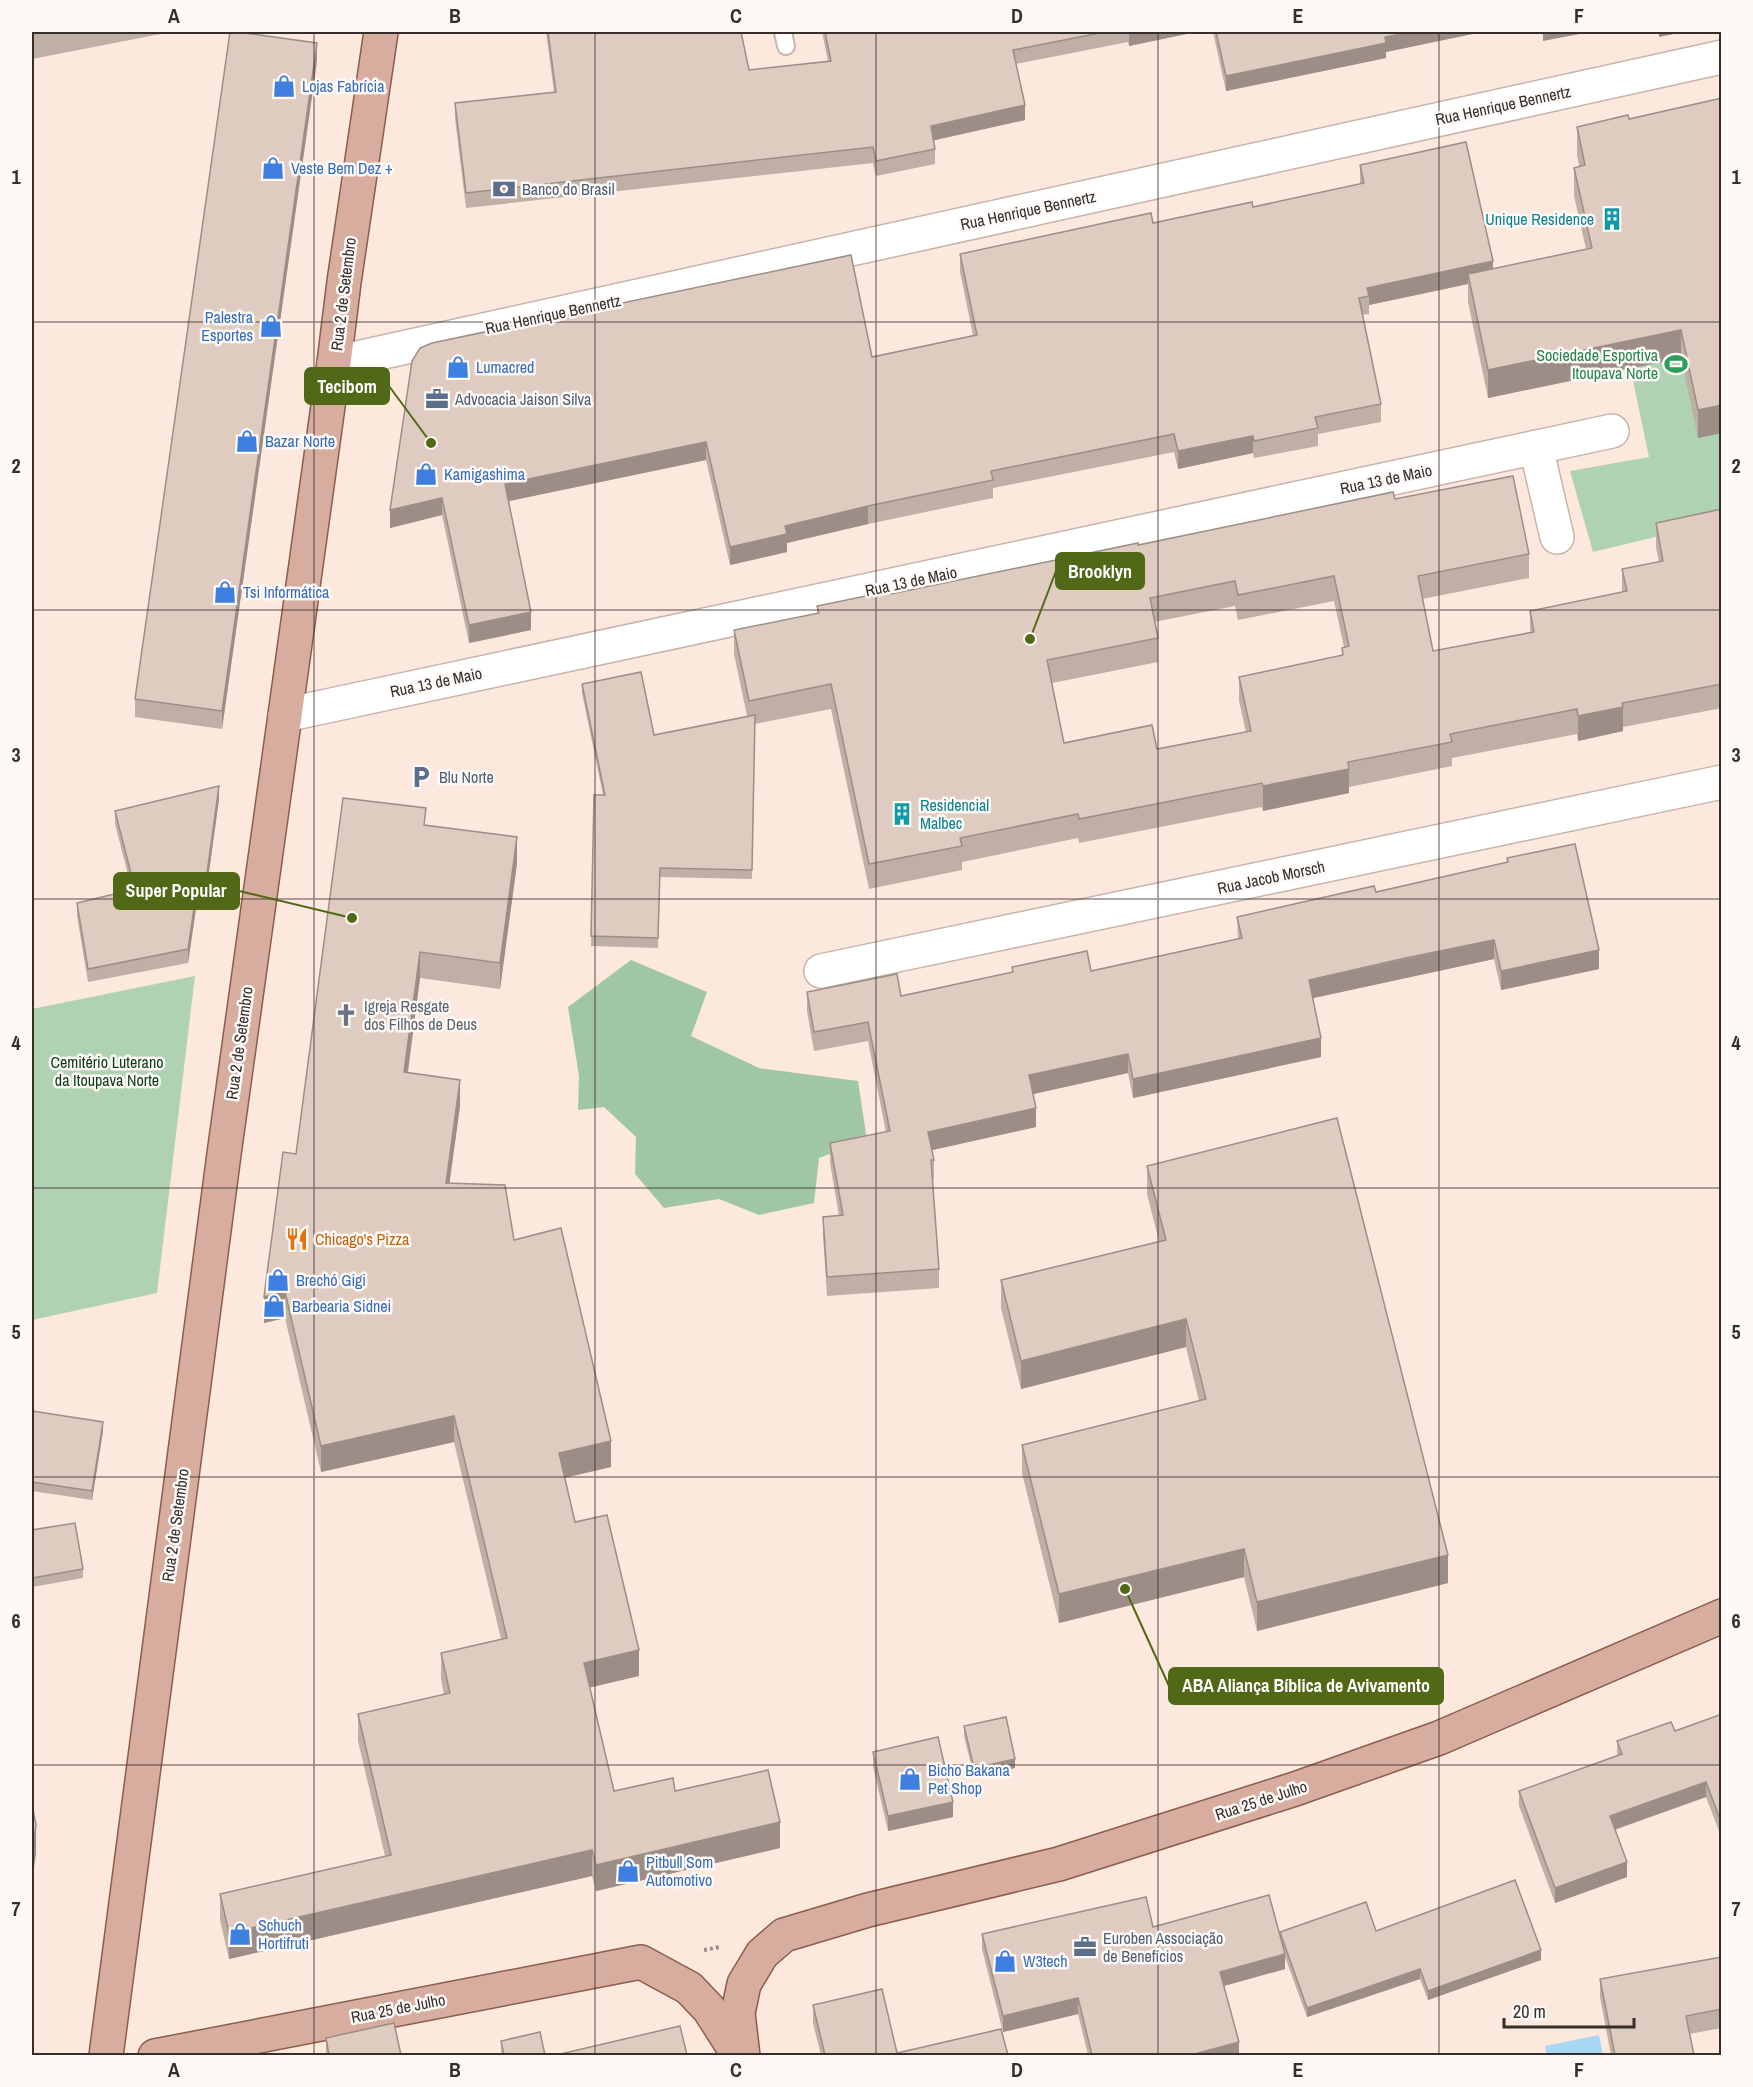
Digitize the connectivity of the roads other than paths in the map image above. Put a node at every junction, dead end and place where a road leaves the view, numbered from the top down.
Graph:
1 (381, 32) edge
2 (1722, 57) edge
3 (334, 363) junction
4 (1612, 430) dead end
5 (1536, 447) junction
6 (1557, 537) dead end
7 (285, 715) junction
8 (1722, 782) edge
9 (821, 971) dead end
10 (1722, 1616) edge
11 (106, 2055) edge
12 (155, 2055) edge
13 (741, 2055) edge

1 - 3 main road, Rua 2 de Setembro
2 - 3 street, Rua Henrique Bennertz
3 - 7 main road, Rua 2 de Setembro
4 - 5 street, Rua 13 de Maio
5 - 6 street
5 - 7 street, Rua 13 de Maio
7 - 11 main road, Rua 2 de Setembro
8 - 9 street, Rua Jacob Morsch
10 - 13 main road, Rua 25 de Julho
12 - 13 main road, Rua 25 de Julho

